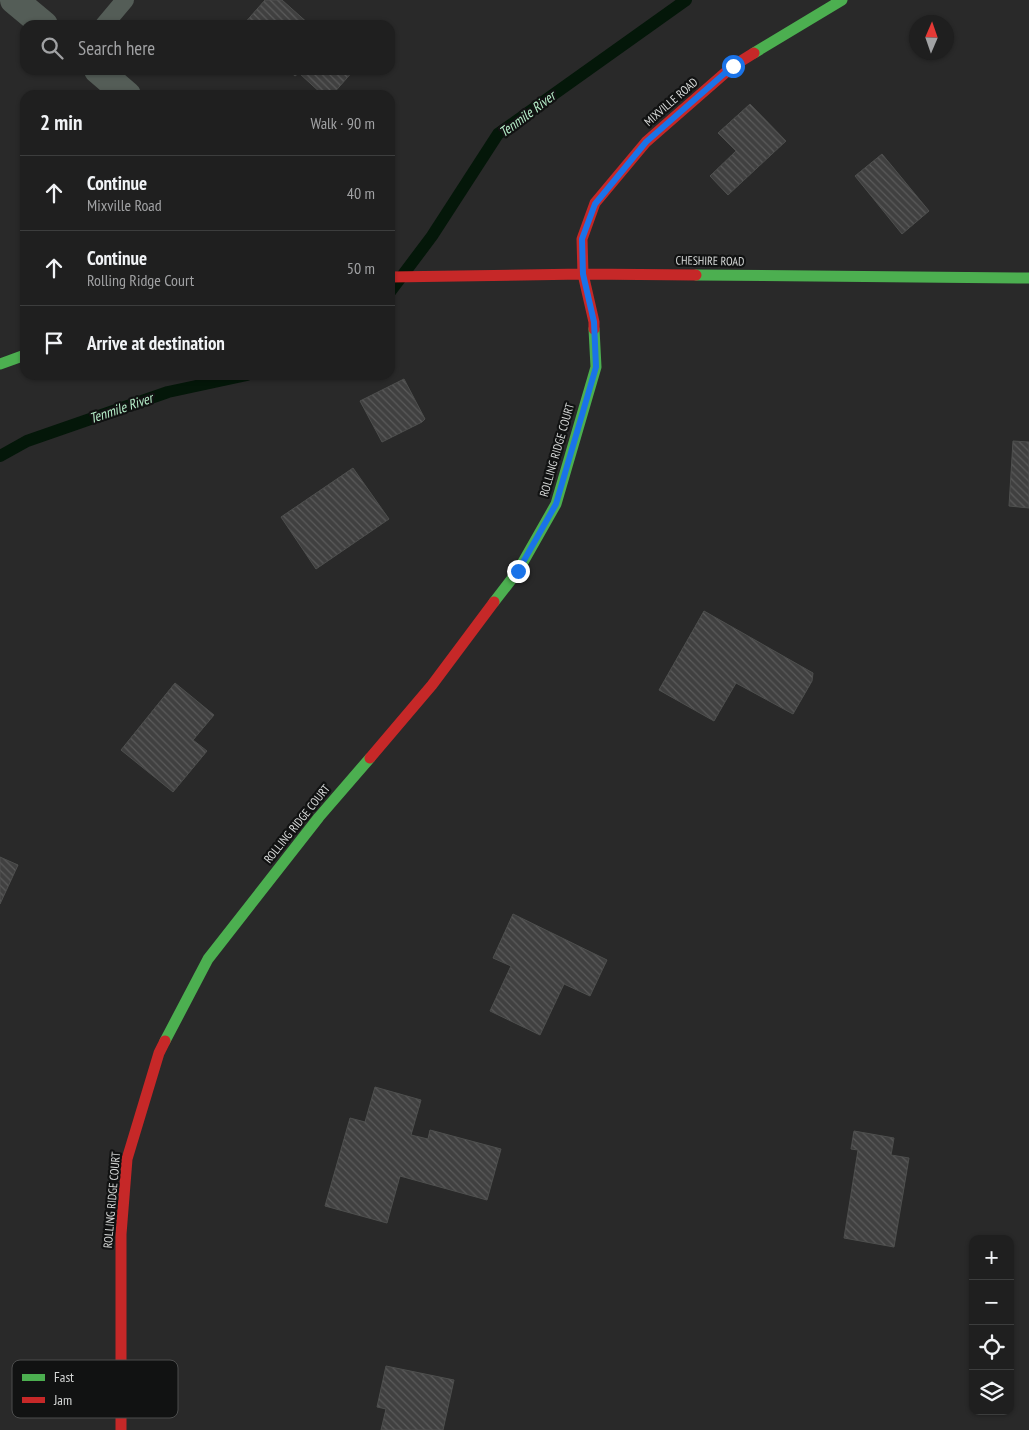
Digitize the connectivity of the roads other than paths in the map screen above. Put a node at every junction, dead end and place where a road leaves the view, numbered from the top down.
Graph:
1 (14, 0) edge
2 (125, 0) edge
3 (842, 0) edge
4 (38, 20) edge
5 (108, 20) edge
6 (104, 75) edge
7 (121, 90) edge
8 (583, 274) junction
9 (395, 277) edge
10 (1029, 278) edge
11 (20, 356) edge
12 (0, 364) edge
13 (121, 1360) edge

1 - 4 street
2 - 5 lane
3 - 8 street, MIXVILLE ROAD
6 - 7 street
8 - 9 street, CHESHIRE ROAD
8 - 10 street, CHESHIRE ROAD
8 - 13 street, ROLLING RIDGE COURT
11 - 12 street

